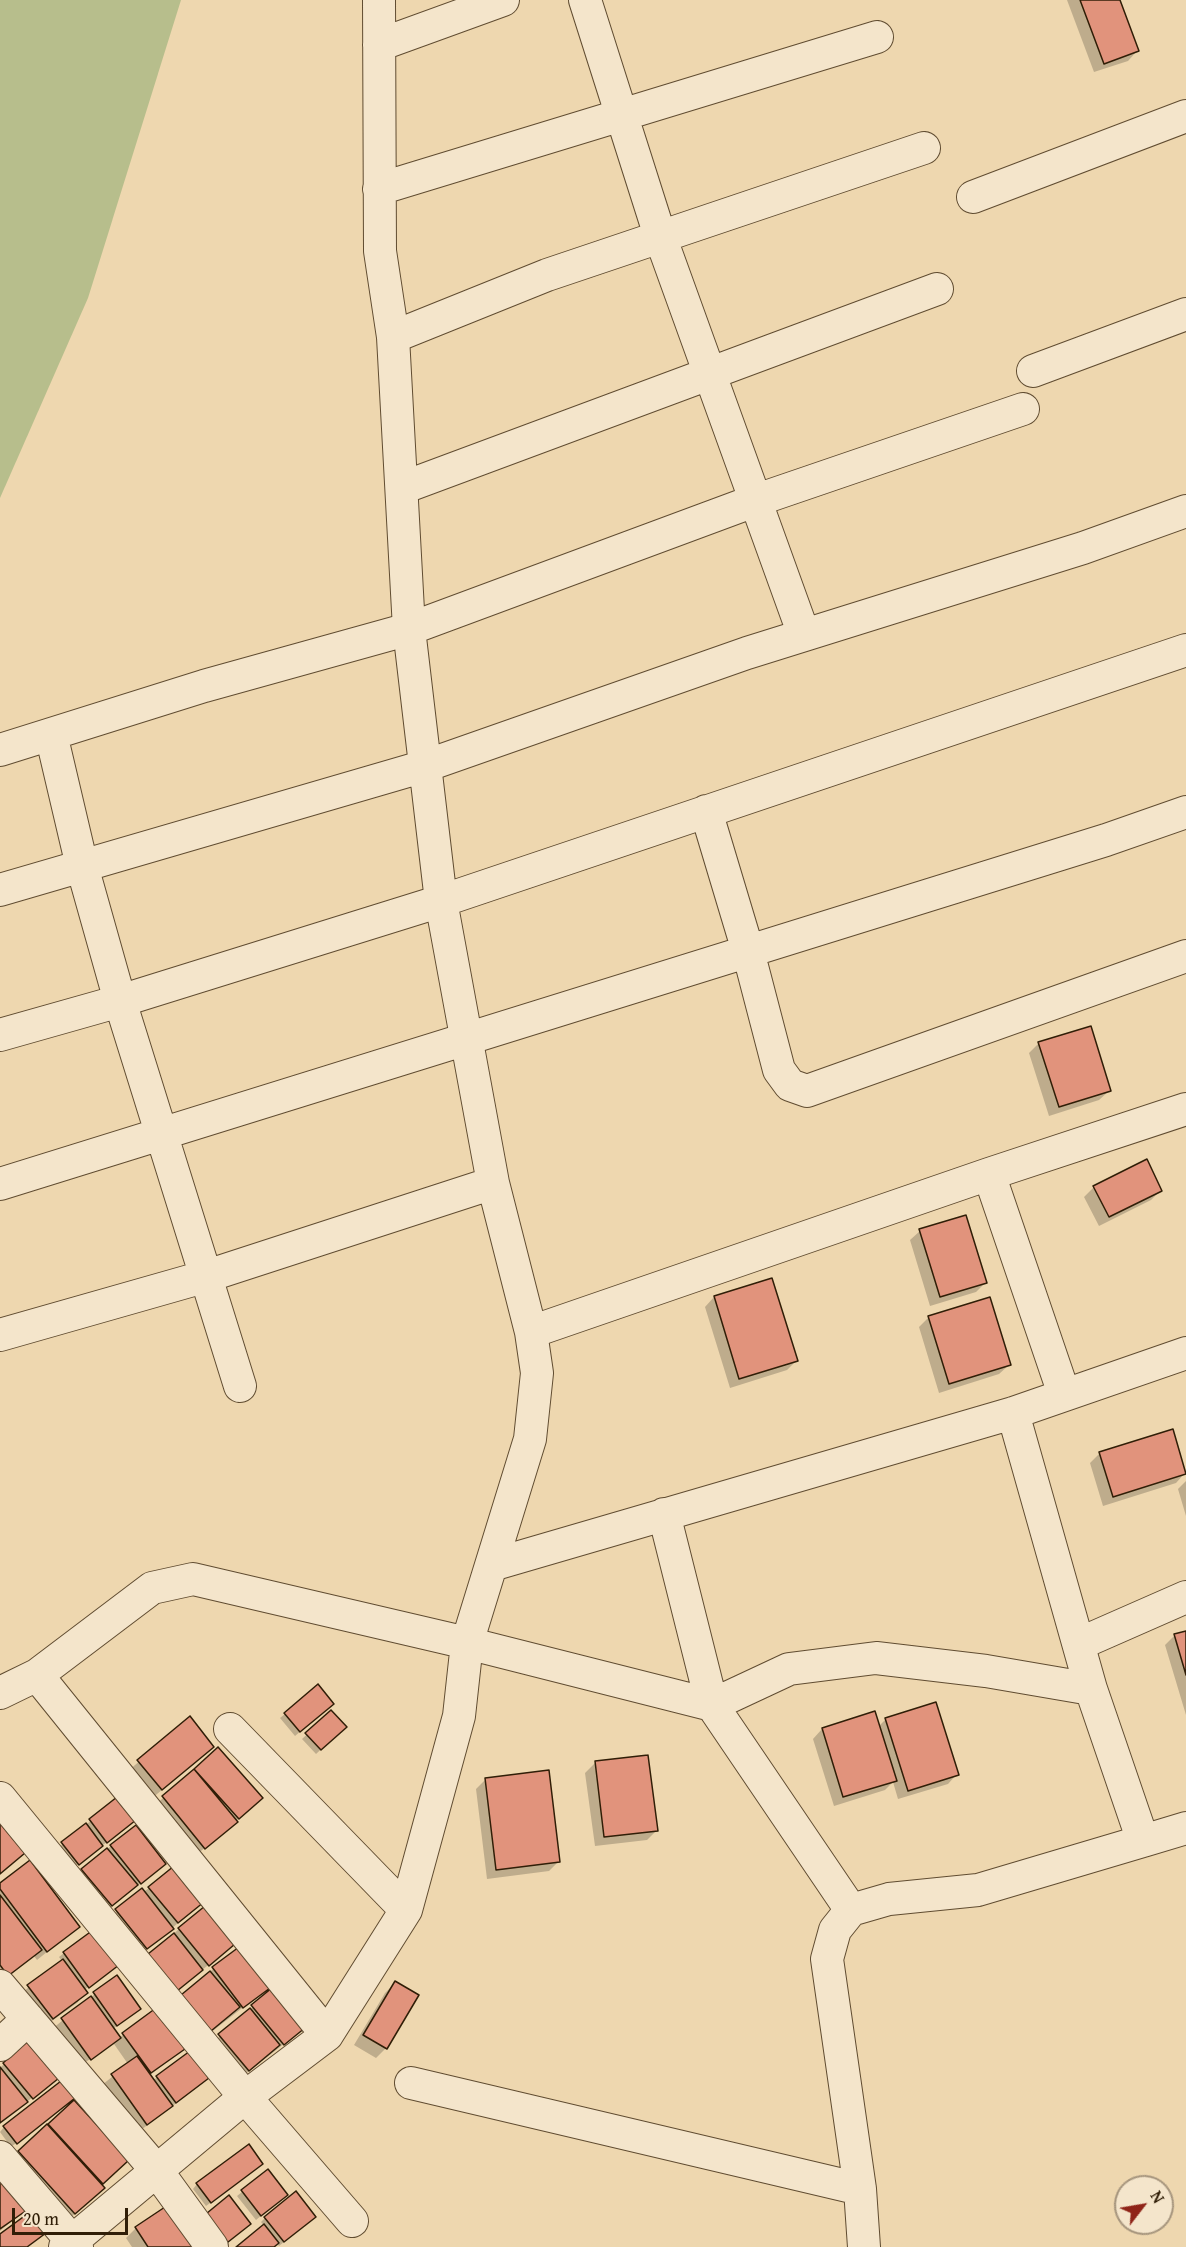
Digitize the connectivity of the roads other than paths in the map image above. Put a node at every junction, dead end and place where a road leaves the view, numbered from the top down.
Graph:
1 (379, 0) edge
2 (503, 0) edge
3 (585, 0) edge
4 (877, 37) dead end
5 (379, 45) junction
6 (1186, 116) edge
7 (622, 117) junction
8 (924, 148) dead end
9 (379, 189) junction
10 (973, 197) dead end
11 (660, 236) junction
12 (937, 289) dead end
13 (1186, 314) edge
14 (393, 337) junction
15 (1033, 371) dead end
16 (708, 373) junction
17 (1023, 409) dead end
18 (402, 489) junction
19 (754, 501) junction
20 (1186, 511) edge
21 (409, 629) junction
22 (804, 635) junction
23 (1186, 650) edge
24 (51, 734) junction
25 (0, 750) edge
26 (425, 766) junction
27 (706, 811) junction
28 (1186, 812) edge
29 (82, 866) junction
30 (0, 890) edge
31 (441, 901) junction
32 (748, 951) junction
33 (1186, 956) edge
34 (120, 1001) junction
35 (0, 1035) edge
36 (468, 1040) junction
37 (1186, 1109) edge
38 (161, 1134) junction
39 (989, 1174) junction
40 (494, 1183) junction
41 (0, 1184) edge
42 (207, 1276) junction
43 (531, 1332) junction
44 (0, 1335) edge
45 (1186, 1353) edge
46 (240, 1386) dead end
47 (1064, 1394) junction
48 (1013, 1413) junction
49 (664, 1514) junction
50 (492, 1565) junction
51 (1186, 1597) edge
52 (467, 1643) junction
53 (1078, 1644) junction
54 (37, 1675) junction
55 (1090, 1689) junction
56 (0, 1693) edge
57 (712, 1705) junction
58 (230, 1729) dead end
59 (0, 1798) edge
60 (1186, 1828) edge
61 (1143, 1841) junction
62 (406, 1910) junction
63 (851, 1910) junction
64 (0, 1986) edge
65 (28, 2019) junction
66 (327, 2035) junction
67 (0, 2045) edge
68 (411, 2083) dead end
69 (245, 2097) junction
70 (0, 2157) edge
71 (157, 2171) junction
72 (860, 2189) junction
73 (352, 2221) dead end
74 (72, 2245) edge
75 (212, 2247) edge
76 (864, 2247) edge

1 - 5 street
2 - 5 street
3 - 7 street
4 - 7 street
5 - 9 street
6 - 10 street
7 - 9 street
7 - 11 street
8 - 11 street
9 - 14 street
11 - 14 street
11 - 16 street
12 - 16 street
13 - 15 street
14 - 18 street
16 - 18 street
16 - 19 street
17 - 19 street
18 - 21 street
19 - 21 street
19 - 22 street
20 - 22 street
21 - 24 street
21 - 26 street
22 - 26 street
23 - 27 street
24 - 25 street
24 - 29 street
26 - 29 street
26 - 31 street
27 - 31 street
27 - 32 street
28 - 32 street
29 - 30 street
29 - 34 street
31 - 34 street
31 - 36 street
32 - 33 street
32 - 36 street
34 - 35 street
34 - 38 street
36 - 38 street
36 - 40 street
37 - 39 street
38 - 41 street
38 - 42 street
39 - 43 street
39 - 47 street
40 - 42 street
40 - 43 street
42 - 44 street
42 - 46 street
43 - 50 street
45 - 47 street
47 - 48 street
48 - 49 street
48 - 53 street
49 - 50 street
49 - 57 street
50 - 52 street
51 - 53 street
52 - 54 street
52 - 57 street
52 - 62 street
53 - 55 street
54 - 56 street
54 - 66 street
55 - 57 street
55 - 61 street
57 - 63 street
58 - 62 street
59 - 69 street
60 - 61 street
61 - 63 street
62 - 66 street
63 - 72 street
64 - 65 street
65 - 67 street
65 - 71 street
66 - 69 street
68 - 72 street
69 - 71 street
69 - 73 street
70 - 74 street
71 - 74 street
71 - 75 street
72 - 76 street

